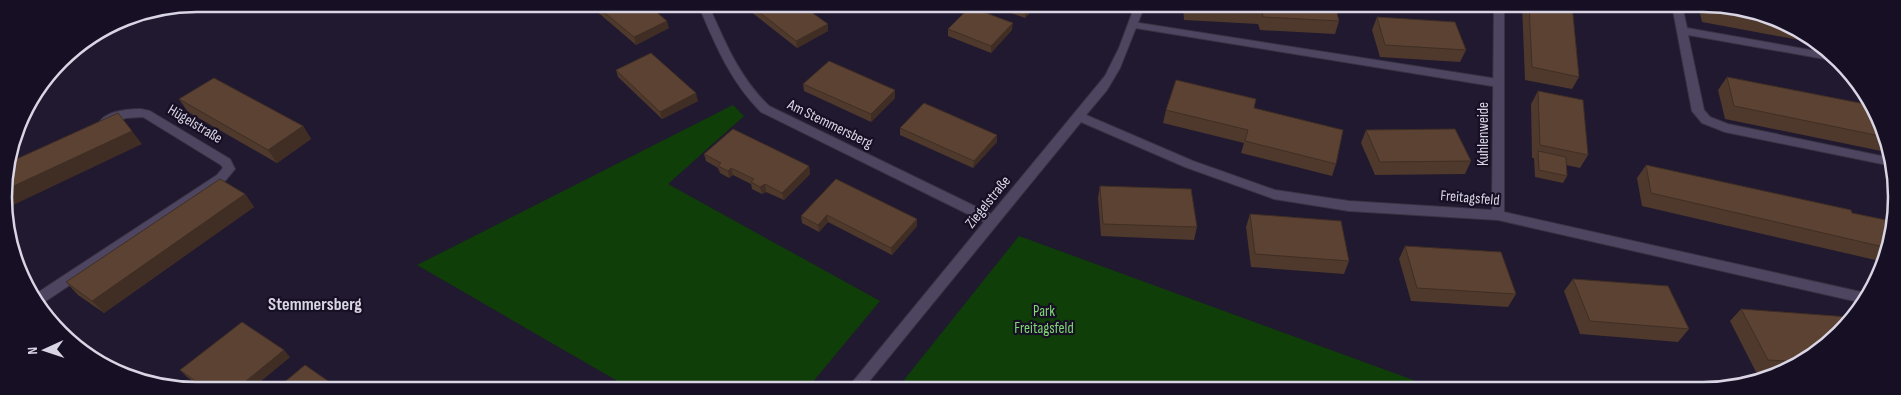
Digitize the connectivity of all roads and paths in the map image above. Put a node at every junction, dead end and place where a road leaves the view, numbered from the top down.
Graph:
1 (707, 12) edge
2 (1138, 12) edge
3 (1499, 12) edge
4 (1678, 12) edge
5 (1133, 25) junction
6 (1682, 30) junction
7 (1822, 56) edge
8 (1498, 83) junction
9 (1078, 116) junction
10 (94, 127) edge
11 (1885, 161) edge
12 (1498, 215) junction
13 (993, 221) junction
14 (42, 297) edge
15 (1859, 297) edge
16 (861, 382) edge

1 - 13 street, Am Stemmersberg
2 - 5 street, Ziegelstraße
3 - 8 street, Kuhlenweide
4 - 6 street
5 - 8 street, Kuhlenweide
5 - 9 street, Ziegelstraße
6 - 7 street
6 - 11 street
8 - 12 street, Kuhlenweide
9 - 12 street, Freitagsfeld
9 - 13 street, Ziegelstraße
10 - 14 street, Hügelstraße
12 - 15 street, Freitagsfeld
13 - 16 street, Ziegelstraße

